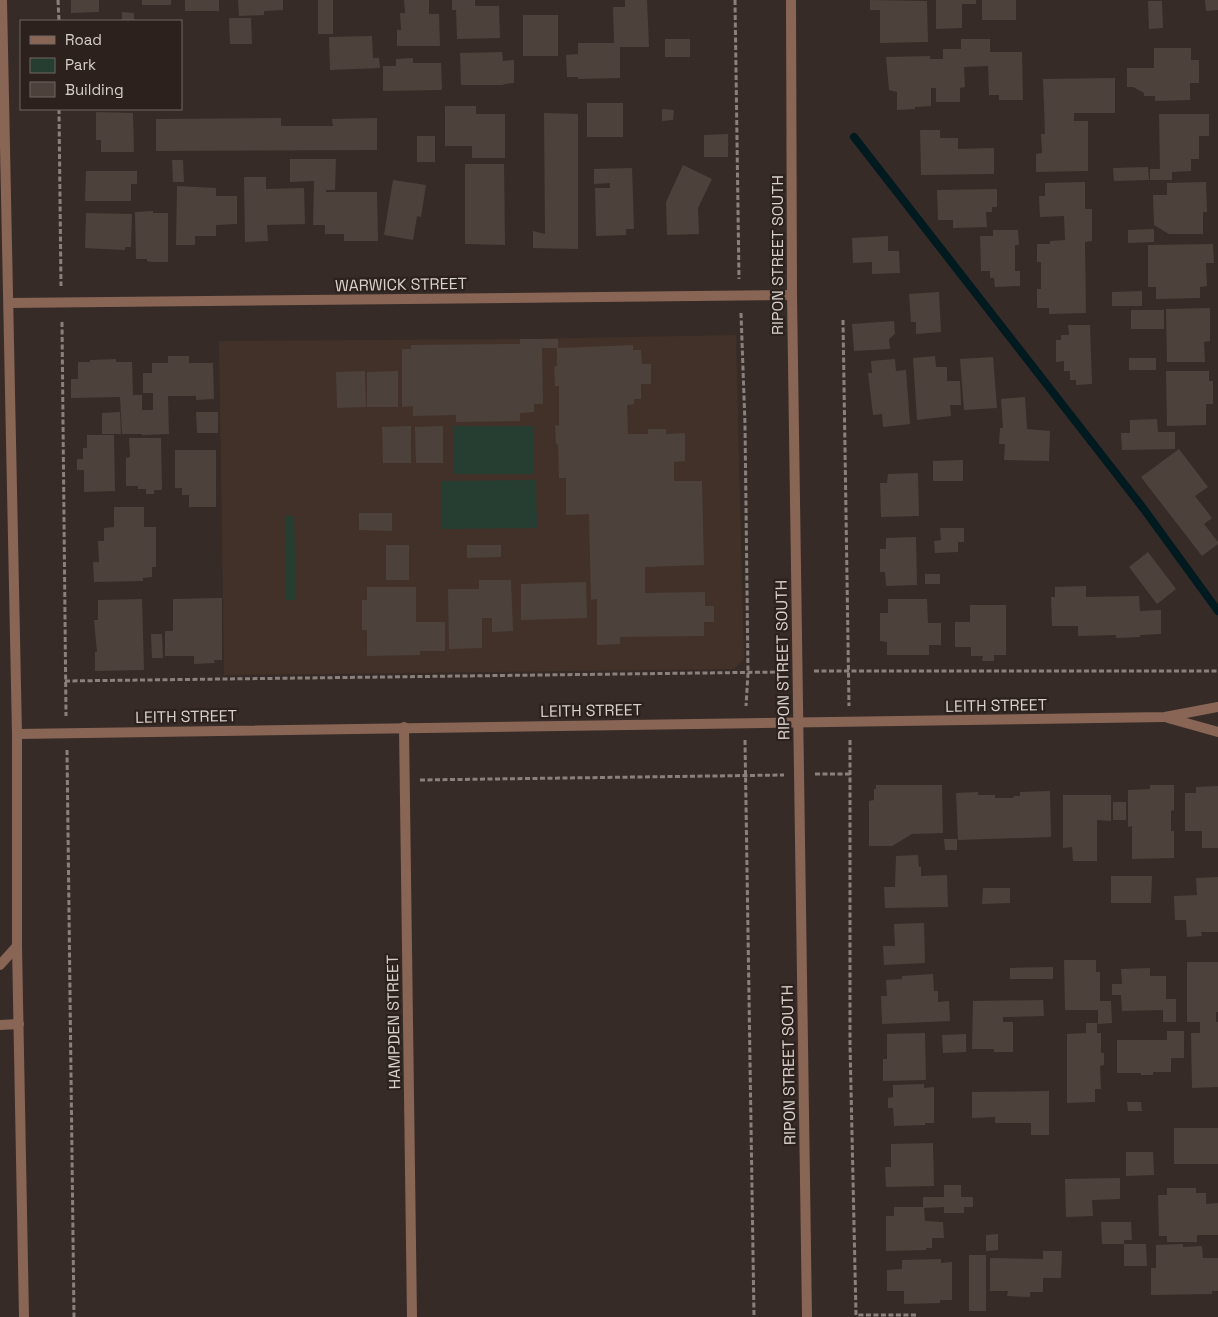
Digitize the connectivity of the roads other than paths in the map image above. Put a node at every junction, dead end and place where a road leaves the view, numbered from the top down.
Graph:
1 (3, 1) edge
2 (790, 1) edge
3 (792, 295) junction
4 (9, 303) junction
5 (1218, 707) edge
6 (1165, 717) junction
7 (798, 723) junction
8 (404, 727) junction
9 (1218, 732) edge
10 (17, 734) junction
11 (17, 946) junction
12 (0, 965) edge
13 (19, 1024) junction
14 (0, 1025) edge
15 (24, 1317) edge
16 (412, 1317) edge
17 (807, 1317) edge

1 - 4 street
2 - 3 street, RIPON STREET SOUTH
3 - 4 street, WARWICK STREET
3 - 7 street, RIPON STREET SOUTH
4 - 10 street
5 - 6 street, LEITH STREET
6 - 7 street, LEITH STREET
6 - 9 street, LEITH STREET
7 - 8 street, LEITH STREET
7 - 17 street, RIPON STREET SOUTH
8 - 10 street, LEITH STREET
8 - 16 street, HAMPDEN STREET
10 - 11 street
11 - 12 street
11 - 13 street
13 - 14 street
13 - 15 street

